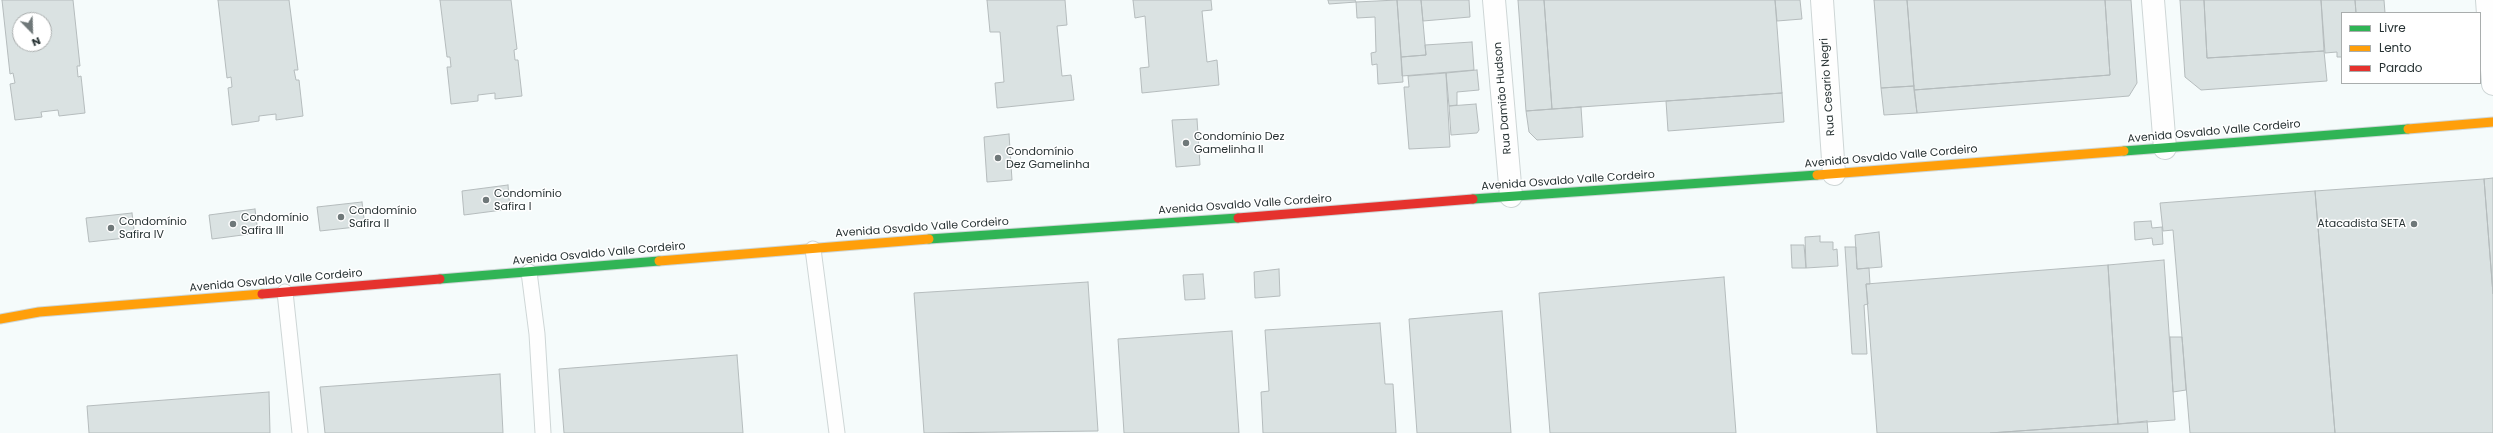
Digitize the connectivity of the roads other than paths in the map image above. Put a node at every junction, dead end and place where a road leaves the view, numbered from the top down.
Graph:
1 (1494, 0) edge
2 (1822, 0) edge
3 (2153, 0) edge
4 (2487, 0) edge
5 (2493, 84) edge
6 (2493, 122) edge
7 (2165, 148) junction
8 (1834, 174) junction
9 (1511, 196) junction
10 (813, 249) junction
11 (529, 272) junction
12 (285, 292) junction
13 (0, 319) edge
14 (300, 433) edge
15 (543, 433) edge
16 (837, 433) edge

1 - 9 street, Rua Damião Hudson
2 - 8 street, Rua Cesario Negri
3 - 7 street
4 - 5 street
6 - 7 street, Avenida Osvaldo Valle Cordeiro
7 - 8 street, Avenida Osvaldo Valle Cordeiro
8 - 9 street, Avenida Osvaldo Valle Cordeiro
9 - 10 street, Avenida Osvaldo Valle Cordeiro
10 - 11 street, Avenida Osvaldo Valle Cordeiro
10 - 16 lane
11 - 12 street, Avenida Osvaldo Valle Cordeiro
11 - 15 lane
12 - 13 street, Avenida Osvaldo Valle Cordeiro
12 - 14 lane

